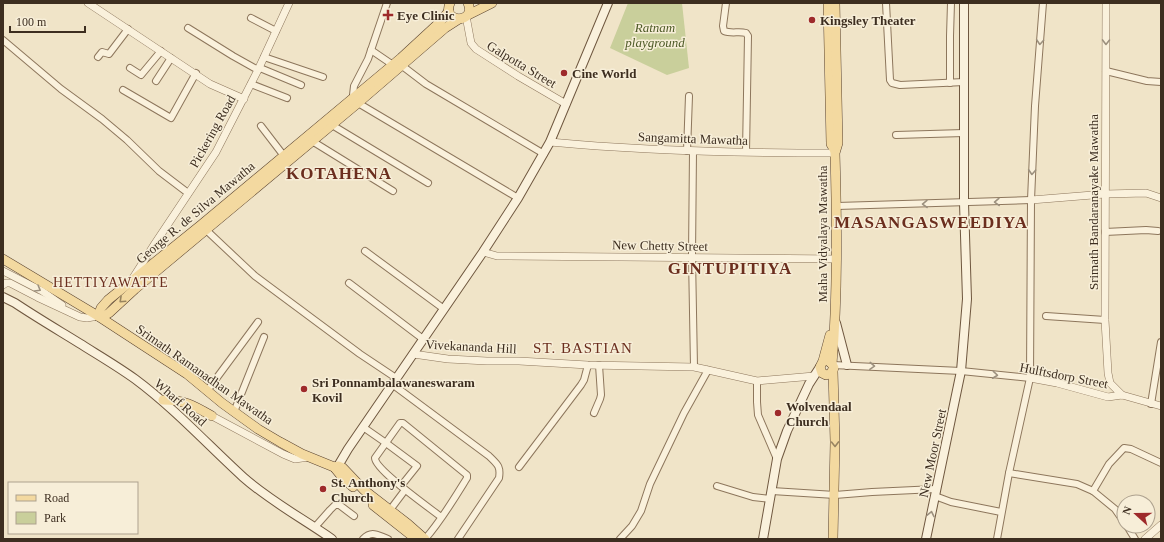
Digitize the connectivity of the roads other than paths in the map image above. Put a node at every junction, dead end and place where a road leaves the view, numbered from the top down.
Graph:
1 (88, 3) edge
2 (289, 3) edge
3 (387, 3) edge
4 (468, 3) edge
5 (492, 3) edge
6 (608, 3) edge
7 (726, 3) edge
8 (828, 3) edge
9 (835, 3) edge
10 (886, 3) edge
11 (951, 3) edge
12 (964, 3) edge
13 (1043, 3) edge
14 (1106, 3) edge
15 (448, 6) edge
16 (464, 17) junction
17 (251, 18) dead end
18 (188, 28) dead end
19 (128, 29) junction
20 (276, 31) junction
21 (3, 40) edge
22 (371, 50) junction
23 (161, 51) junction
24 (98, 57) dead end
25 (264, 57) junction
26 (171, 58) junction
27 (397, 65) junction
28 (130, 68) dead end
29 (259, 69) junction
30 (1106, 71) junction
31 (196, 74) junction
32 (323, 77) dead end
33 (156, 81) dead end
34 (964, 82) junction
35 (1161, 82) edge
36 (950, 83) junction
37 (251, 84) junction
38 (301, 85) dead end
39 (123, 90) dead end
40 (689, 96) dead end
41 (287, 98) dead end
42 (244, 99) junction
43 (356, 100) junction
44 (566, 104) junction
45 (332, 124) junction
46 (261, 126) dead end
47 (964, 133) junction
48 (896, 135) dead end
49 (312, 141) junction
50 (550, 142) junction
51 (690, 151) junction
52 (746, 152) junction
53 (835, 152) junction
54 (544, 154) junction
55 (284, 156) junction
56 (428, 183) dead end
57 (393, 191) dead end
58 (188, 193) junction
59 (1105, 194) junction
60 (518, 198) junction
61 (1161, 198) edge
62 (1031, 200) junction
63 (964, 203) junction
64 (837, 206) junction
65 (204, 228) junction
66 (1158, 231) dead end
67 (1105, 232) junction
68 (365, 251) dead end
69 (483, 252) junction
70 (692, 257) junction
71 (3, 259) edge
72 (837, 259) junction
73 (3, 271) edge
74 (130, 283) junction
75 (349, 283) dead end
76 (3, 285) edge
77 (3, 297) edge
78 (444, 309) junction
79 (75, 315) junction
80 (98, 316) junction
81 (1046, 316) dead end
82 (835, 318) junction
83 (1104, 320) junction
84 (258, 322) dead end
85 (264, 337) dead end
86 (423, 339) junction
87 (1161, 342) edge
88 (413, 354) junction
89 (588, 364) junction
90 (599, 364) junction
91 (847, 365) junction
92 (833, 366) junction
93 (822, 367) junction
94 (694, 368) junction
95 (708, 370) junction
96 (961, 371) junction
97 (814, 376) junction
98 (1030, 378) junction
99 (394, 381) junction
100 (757, 381) junction
101 (207, 391) junction
102 (1122, 395) junction
103 (163, 400) junction
104 (1151, 404) junction
105 (1161, 406) edge
106 (234, 412) junction
107 (594, 413) dead end
108 (212, 416) joint
109 (363, 427) junction
110 (386, 443) junction
111 (309, 457) junction
112 (777, 459) junction
113 (1161, 463) edge
114 (519, 467) dead end
115 (340, 470) junction
116 (1009, 473) junction
117 (717, 486) dead end
118 (403, 488) junction
119 (1093, 491) junction
120 (936, 493) junction
121 (771, 495) junction
122 (835, 495) junction
123 (390, 510) junction
124 (1001, 512) junction
125 (1116, 512) edge
126 (354, 516) dead end
127 (441, 517) junction
128 (1161, 525) edge
129 (315, 527) junction
130 (332, 539) edge
131 (362, 539) edge
132 (388, 539) edge
133 (416, 539) edge
134 (425, 539) edge
135 (458, 539) edge
136 (620, 539) edge
137 (763, 539) edge
138 (833, 539) edge
139 (926, 539) edge
140 (997, 539) edge
141 (1145, 539) edge

1 - 19 street
2 - 20 street, Pickering Road
3 - 22 street
4 - 16 main road
5 - 16 main road, George R. de Silva Mawatha
6 - 44 main road
7 - 52 street
8 - 53 main road, Maha Vidyalaya Mawatha
9 - 53 main road, Maha Vidyalaya Mawatha
10 - 36 street
11 - 36 street
12 - 34 main road, New Moor Street
13 -> 62 street
14 -> 30 street, Srimath Bandaranayake Mawatha
15 - 16 main road
15 - 27 main road, George R. de Silva Mawatha
16 - 27 main road, George R. de Silva Mawatha
16 - 44 street, Galpotta Street
17 - 20 street
18 - 29 street
19 - 23 street
19 - 24 street
20 - 25 street, Pickering Road
21 - 58 street
22 - 27 street
22 - 43 street
23 - 26 street
23 - 28 street
25 - 29 street, Pickering Road
25 - 32 street
26 - 31 street
26 - 33 street
27 - 43 main road, George R. de Silva Mawatha
27 - 54 street
29 - 37 street, Pickering Road
29 - 38 street
30 - 35 street
30 - 59 street, Srimath Bandaranayake Mawatha
31 - 39 street
31 - 42 street
34 - 36 street
34 - 47 main road, New Moor Street
37 - 41 street
37 - 42 street, Pickering Road
40 - 51 street
42 - 58 street, Pickering Road
43 - 45 main road, George R. de Silva Mawatha
43 - 55 main road, George R. de Silva Mawatha
43 - 60 street
44 - 50 main road
45 - 49 main road, George R. de Silva Mawatha
45 - 56 street
46 - 55 street
47 - 48 street
47 - 63 main road, New Moor Street
49 - 57 street
49 - 65 main road, George R. de Silva Mawatha
50 - 51 street, Sangamitta Mawatha
50 - 54 main road
51 - 52 street, Sangamitta Mawatha
51 - 70 street
52 - 53 street, Sangamitta Mawatha
53 - 64 main road, Maha Vidyalaya Mawatha
54 - 60 main road
55 - 65 main road, George R. de Silva Mawatha
58 - 74 street, Pickering Road
59 - 61 street
59 - 62 street
59 - 67 street, Srimath Bandaranayake Mawatha
60 - 69 main road
62 -> 63 street
62 - 98 street
63 -> 64 street
63 - 96 main road, New Moor Street
64 - 72 main road, Maha Vidyalaya Mawatha
65 - 74 main road, George R. de Silva Mawatha
65 -> 80 main road, George R. de Silva Mawatha
65 - 99 street
66 - 67 street
67 - 83 street, Srimath Bandaranayake Mawatha
68 - 78 street
69 - 70 street, New Chetty Street
69 - 78 main road
70 - 72 street, New Chetty Street
70 - 94 street
71 - 80 main road, Srimath Ramanadhan Mawatha
72 - 82 main road, Maha Vidyalaya Mawatha
73 -> 79 street
74 - 80 main road, George R. de Silva Mawatha
75 - 86 street
76 - 79 street
77 - 103 main road, Wharf Road
78 - 86 main road
79 - 80 street
80 - 101 main road, Srimath Ramanadhan Mawatha
81 - 83 street
82 - 91 main road
82 - 92 main road, Maha Vidyalaya Mawatha
82 - 93 main road, Maha Vidyalaya Mawatha
83 - 102 street, Srimath Bandaranayake Mawatha
84 - 101 street
85 - 106 street
86 - 88 main road
87 - 104 street
88 - 89 street, Vivekananda Hill
88 - 99 main road
89 - 90 street, Vivekananda Hill
89 - 114 street
90 - 94 street, Vivekananda Hill
90 - 107 street
91 - 92 street, Hulftsdorp Street
91 -> 96 street, Hulftsdorp Street
92 - 93 main road
92 - 93 main road
92 -> 122 main road, Maha Vidyalaya Mawatha
93 - 97 main road
94 - 95 street, Vivekananda Hill
95 - 100 street, Vivekananda Hill
95 - 136 street
96 -> 98 street, Hulftsdorp Street
96 - 120 main road, New Moor Street
97 - 100 street, Vivekananda Hill
97 - 112 main road
98 - 102 street, Hulftsdorp Street
98 - 116 street
99 - 109 main road
99 - 135 street
100 - 112 street
101 - 106 main road, Srimath Ramanadhan Mawatha
102 - 104 street, Hulftsdorp Street
103 - 108 main road
103 - 129 main road, Wharf Road
104 - 105 street, Hulftsdorp Street
106 - 111 main road, Srimath Ramanadhan Mawatha
108 - 111 street
109 - 110 street
109 - 115 main road
110 - 118 street
110 - 118 street
110 - 127 street
111 - 115 main road, Srimath Ramanadhan Mawatha
112 - 121 main road
113 - 119 street
115 - 123 main road
115 - 133 main road
116 - 119 street
116 - 124 street
117 - 121 street
118 - 123 street
118 - 127 street
119 - 125 street
120 - 122 street
120 - 124 street
139 -> 120 main road, New Moor Street
121 - 122 street
121 - 137 main road
122 - 138 main road, Maha Vidyalaya Mawatha
123 - 134 main road
124 - 140 street
126 - 129 street
127 - 134 street
128 - 141 street
129 - 130 main road, Wharf Road
131 - 132 street

